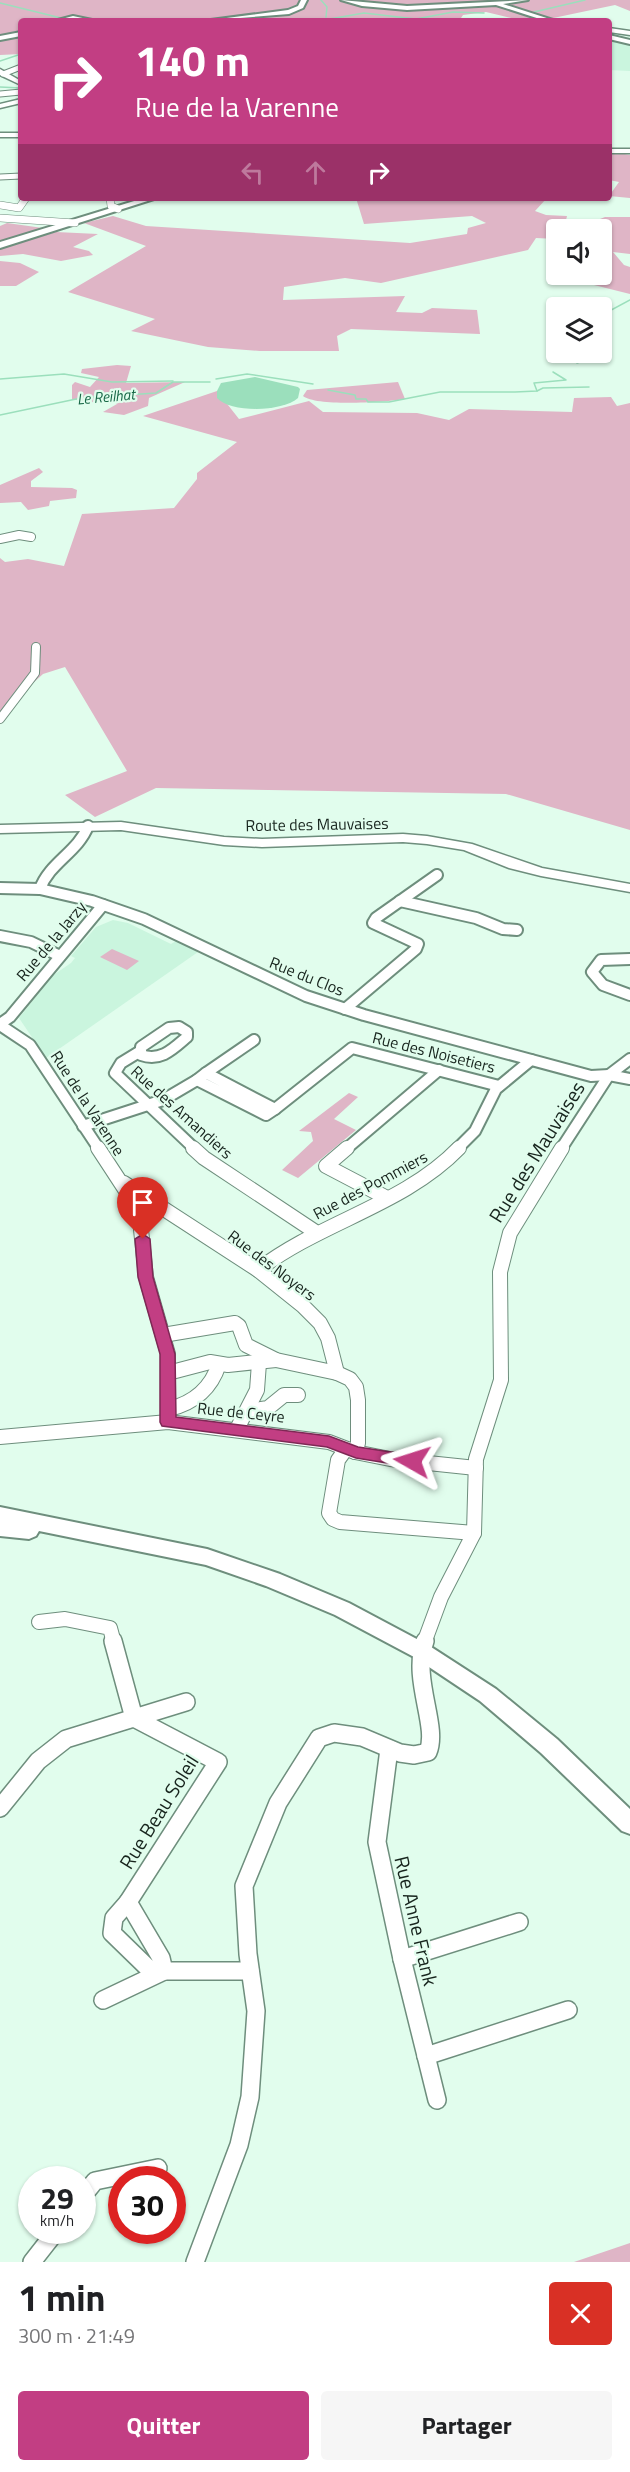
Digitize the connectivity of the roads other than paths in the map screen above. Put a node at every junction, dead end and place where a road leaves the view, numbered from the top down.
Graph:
1 (304, 0) edge
2 (344, 0) edge
3 (525, 0) edge
4 (517, 1) edge
5 (493, 2) junction
6 (509, 9) junction
7 (234, 18) edge
8 (542, 18) edge
9 (612, 30) edge
10 (630, 33) edge
11 (18, 35) edge
12 (0, 38) edge
13 (612, 38) edge
14 (630, 42) edge
15 (18, 68) edge
16 (1, 72) edge
17 (18, 81) edge
18 (18, 92) edge
19 (0, 94) edge
20 (18, 101) edge
21 (0, 104) edge
22 (0, 135) edge
23 (18, 135) edge
24 (612, 151) edge
25 (630, 151) edge
26 (18, 176) edge
27 (0, 177) edge
28 (24, 201) edge
29 (110, 201) edge
30 (143, 201) edge
31 (0, 206) edge
32 (118, 209) junction
33 (0, 218) edge
34 (75, 223) junction
35 (0, 245) edge
36 (31, 537) dead end
37 (0, 539) edge
38 (36, 647) dead end
39 (0, 719) edge
40 (88, 826) junction
41 (0, 829) edge
42 (437, 875) dead end
43 (0, 888) edge
44 (630, 888) edge
45 (40, 889) junction
46 (400, 901) junction
47 (103, 905) junction
48 (517, 930) dead end
49 (0, 936) edge
50 (60, 956) junction
51 (630, 959) edge
52 (630, 995) edge
53 (345, 1009) junction
54 (0, 1025) edge
55 (254, 1040) dead end
56 (139, 1052) dead end
57 (630, 1059) edge
58 (531, 1060) junction
59 (439, 1070) junction
60 (609, 1075) junction
61 (202, 1076) junction
62 (630, 1079) edge
63 (499, 1086) junction
64 (149, 1104) junction
65 (83, 1126) junction
66 (387, 1198) junction
67 (140, 1200) junction
68 (160, 1206) junction
69 (140, 1220) junction
70 (317, 1233) junction
71 (258, 1270) junction
72 (164, 1335) junction
73 (276, 1360) junction
74 (259, 1363) junction
75 (219, 1364) junction
76 (337, 1372) junction
77 (168, 1373) junction
78 (298, 1395) dead end
79 (249, 1411) junction
80 (169, 1416) junction
81 (237, 1429) junction
82 (0, 1437) edge
83 (351, 1451) junction
84 (476, 1467) junction
85 (0, 1515) edge
86 (0, 1528) edge
87 (474, 1533) junction
88 (115, 1539) junction
89 (39, 1622) dead end
90 (421, 1651) junction
91 (186, 1702) dead end
92 (135, 1718) junction
93 (389, 1749) junction
94 (0, 1808) edge
95 (630, 1824) edge
96 (128, 1902) junction
97 (519, 1922) dead end
98 (402, 1959) junction
99 (164, 1971) junction
100 (250, 1971) junction
101 (103, 2000) dead end
102 (568, 2010) dead end
103 (426, 2056) junction
104 (437, 2100) dead end
105 (46, 2244) edge
106 (32, 2262) edge
107 (195, 2262) edge

1 - 7 main road
2 - 5 main road
3 - 4 main road
4 - 5 main road
4 - 6 main road
5 - 6 main road
6 - 8 main road
9 - 10 street
11 - 12 main road
13 - 14 main road
15 - 16 street
16 - 17 street
18 - 19 street
20 - 21 street
22 - 23 street
24 - 25 street
26 - 27 street
28 - 31 street
29 - 32 street
30 - 32 main road
32 - 34 main road
33 - 34 street
34 - 35 main road
36 - 37 street
38 - 39 street
40 - 41 street, Route des Mauvaises
40 - 44 street, Route des Mauvaises
40 - 45 street
42 - 46 street
43 - 45 street, Rue du Clos
45 - 47 street, Rue du Clos
46 - 48 street
46 - 53 street
47 - 50 street, Rue de la Jarzy
47 - 53 street, Rue du Clos
49 - 50 street
50 - 54 street, Rue de la Jarzy
51 - 52 street
53 - 58 street, Rue du Clos
54 - 65 street, Rue de la Varenne
55 - 61 street
56 - 64 street, Rue des Amandiers
57 - 60 street
58 - 60 street, Rue du Clos
58 - 63 street, Rue des Pommiers
59 - 61 street, Rue des Noisetiers
59 - 63 street, Rue des Noisetiers
59 - 66 street
60 - 62 street, Rue du Clos
60 - 84 street, Rue des Mauvaises
61 - 64 street
63 - 66 street, Rue des Pommiers
64 - 65 street
64 - 70 street, Rue des Amandiers
65 - 67 street, Rue de la Varenne
66 - 70 street, Rue des Pommiers
67 - 68 street, Rue des Noyers
67 - 69 street, Rue de la Varenne
68 - 69 street
68 - 71 street, Rue des Noyers
69 - 72 street, Rue de la Varenne
70 - 71 street, Rue des Pommiers
71 - 76 street, Rue des Noyers
72 - 73 street
72 - 77 street, Rue de la Varenne
73 - 74 street
73 - 76 street
74 - 75 street
74 - 79 street
75 - 77 street
75 - 80 street
76 - 83 street
77 - 80 street, Rue de la Varenne
78 - 79 street
79 - 81 street
80 - 81 street, Rue de Ceyre
80 - 82 street, Rue de Ceyre
81 - 83 street, Rue de Ceyre
83 - 84 street, Rue de Ceyre
83 - 87 street
84 - 87 street, Rue des Mauvaises
85 - 88 main road
86 - 88 main road
87 - 90 street, Rue des Mauvaises
88 - 90 main road
89 - 92 street
90 - 93 street, Rue des Mauvaises
90 - 95 main road
91 - 92 street
92 - 94 street
92 - 96 street, Rue Beau Soleil
93 - 98 street, Rue Anne Frank
93 - 100 street, Rue des Mauvaises
96 - 99 street
96 - 99 street, Rue Beau Soleil
97 - 98 street
98 - 103 street, Rue Anne Frank
99 - 100 street, Rue Beau Soleil
99 - 101 street, Rue Beau Soleil
100 - 107 street, Rue des Mauvaises
102 - 103 street
103 - 104 street, Rue Anne Frank
105 - 106 street

